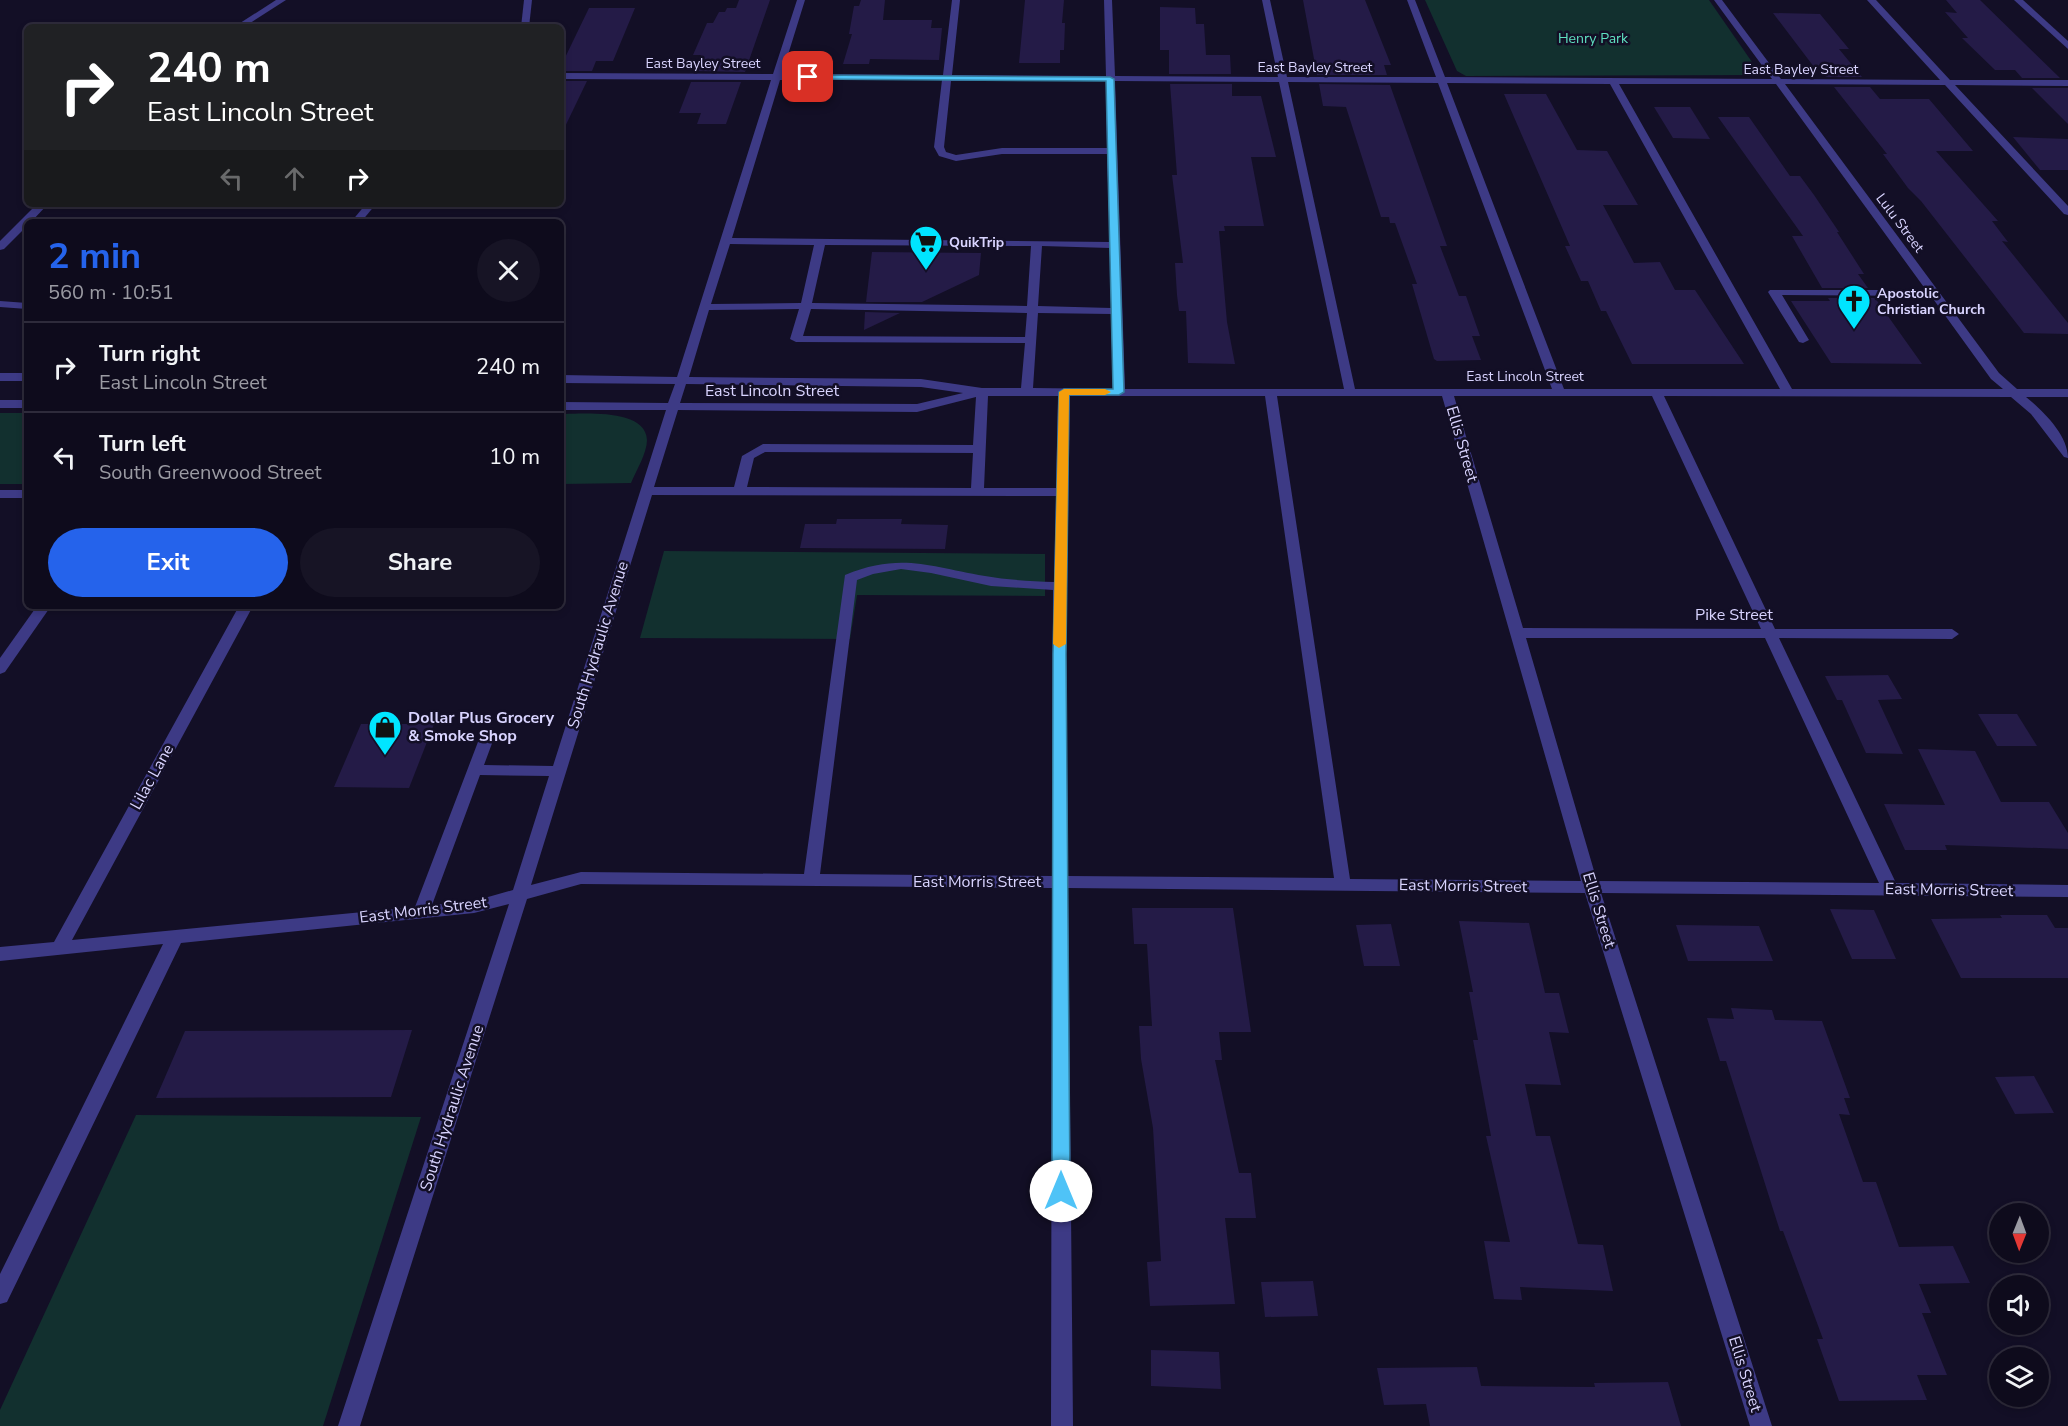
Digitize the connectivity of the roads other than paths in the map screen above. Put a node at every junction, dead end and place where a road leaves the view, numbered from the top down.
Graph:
1 (282, 0) edge
2 (528, 0) edge
3 (801, 0) edge
4 (956, 0) edge
5 (1108, 0) edge
6 (1266, 0) edge
7 (1411, 0) edge
8 (1718, 0) edge
9 (1871, 0) edge
10 (2018, 0) edge
11 (243, 24) edge
12 (525, 24) edge
13 (2068, 46) edge
14 (564, 76) edge
15 (777, 77) junction
16 (949, 78) junction
17 (1110, 79) junction
18 (1284, 80) junction
19 (1441, 81) junction
20 (1614, 81) junction
21 (1777, 82) junction
22 (1950, 82) junction
23 (2068, 83) edge
24 (1112, 151) junction
25 (40, 207) edge
26 (368, 207) edge
27 (2068, 212) edge
28 (28, 219) edge
29 (358, 219) edge
30 (24, 223) edge
31 (724, 241) junction
32 (820, 242) junction
33 (1037, 243) junction
34 (1115, 244) junction
35 (0, 247) edge
36 (1933, 293) junction
37 (0, 304) edge
38 (24, 306) edge
39 (806, 306) junction
40 (703, 307) junction
41 (1033, 309) junction
42 (1116, 311) junction
43 (1030, 340) junction
44 (1803, 340) dead end
45 (0, 377) edge
46 (24, 377) edge
47 (564, 379) edge
48 (681, 380) junction
49 (1270, 391) junction
50 (1350, 391) junction
51 (1447, 391) junction
52 (1558, 391) junction
53 (982, 392) junction
54 (1027, 392) junction
55 (1064, 392) junction
56 (1119, 392) junction
57 (1656, 392) junction
58 (1788, 392) junction
59 (2014, 393) junction
60 (2068, 393) edge
61 (0, 404) edge
62 (24, 404) edge
63 (564, 406) edge
64 (673, 406) junction
65 (979, 449) junction
66 (2068, 454) edge
67 (646, 491) junction
68 (740, 491) junction
69 (977, 492) junction
70 (1062, 492) junction
71 (0, 494) edge
72 (24, 494) edge
73 (1060, 586) junction
74 (42, 609) edge
75 (244, 609) edge
76 (1517, 633) junction
77 (1770, 633) junction
78 (1952, 634) dead end
79 (0, 669) edge
80 (486, 738) dead end
81 (474, 770) junction
82 (559, 771) junction
83 (811, 880) junction
84 (1060, 882) junction
85 (1343, 885) junction
86 (1591, 887) junction
87 (1891, 890) junction
88 (2068, 891) edge
89 (520, 895) junction
90 (422, 912) junction
91 (175, 937) junction
92 (59, 948) junction
93 (0, 954) edge
94 (0, 1295) edge
95 (349, 1426) edge
96 (1062, 1426) edge
97 (1761, 1426) edge

1 - 11 street
2 - 12 street
3 - 15 street, South Hydraulic Avenue
4 - 16 street
5 - 17 street
6 - 18 street
7 - 19 street
8 - 21 street, Lulu Street
9 - 22 street
10 - 13 street
14 - 15 street, East Bayley Street
15 - 16 street, East Bayley Street
15 - 31 street, South Hydraulic Avenue
16 - 17 street, East Bayley Street
16 - 24 street
17 - 18 street, East Bayley Street
17 - 24 street
18 - 19 street, East Bayley Street
18 - 50 street
19 - 20 street, East Bayley Street
19 - 52 street
20 - 21 street, East Bayley Street
20 - 58 street
21 - 22 street, East Bayley Street
21 - 36 street, Lulu Street
22 - 23 street, East Bayley Street
22 - 27 street
24 - 34 street
25 - 28 street
26 - 29 street
30 - 35 street
31 - 32 street
31 - 40 street, South Hydraulic Avenue
32 - 33 street
32 - 39 street
33 - 34 street
33 - 41 street
34 - 42 street
36 - 44 street
36 - 59 street, Lulu Street
37 - 38 street
39 - 40 street
39 - 41 street
39 - 43 street
40 - 48 street, South Hydraulic Avenue
41 - 42 street
41 - 43 street
42 - 56 street
43 - 54 street
45 - 46 street
47 - 48 street, East Lincoln Street
48 - 53 street, East Lincoln Street
48 - 64 street, South Hydraulic Avenue
49 - 50 street, East Lincoln Street
49 - 56 street, East Lincoln Street
49 - 85 street
50 - 51 street, East Lincoln Street
51 - 52 street, East Lincoln Street
51 - 76 street, Ellis Street
52 - 57 street, East Lincoln Street
53 - 54 street, East Lincoln Street
53 - 64 street, East Lincoln Street
53 - 65 street
54 - 55 street, East Lincoln Street
55 - 56 street, East Lincoln Street
55 - 70 street
57 - 58 street, East Lincoln Street
57 - 77 street
58 - 59 street, East Lincoln Street
59 - 60 street, East Lincoln Street
59 - 66 street, Lulu Street
61 - 62 street
63 - 64 street, East Lincoln Street
64 - 67 street, South Hydraulic Avenue
65 - 68 street
65 - 69 street
67 - 68 street
67 - 82 street, South Hydraulic Avenue
68 - 69 street
69 - 70 street
70 - 73 street
71 - 72 street
73 - 83 street
73 - 84 street
74 - 79 street
75 - 92 street, Lilac Lane
76 - 77 street, Pike Street
76 - 86 street, Ellis Street
77 - 78 street, Pike Street
77 - 87 street
80 - 81 street
81 - 82 street
81 - 90 street
82 - 89 street, South Hydraulic Avenue
83 - 84 street, East Morris Street
83 - 89 street, East Morris Street
84 - 85 street, East Morris Street
84 - 96 street
85 - 86 street, East Morris Street
86 - 87 street, East Morris Street
86 - 97 street, Ellis Street
87 - 88 street, East Morris Street
89 - 90 street, East Morris Street
89 - 95 street, South Hydraulic Avenue
90 - 91 street, East Morris Street
91 - 92 street, East Morris Street
91 - 94 street
92 - 93 street, East Morris Street

